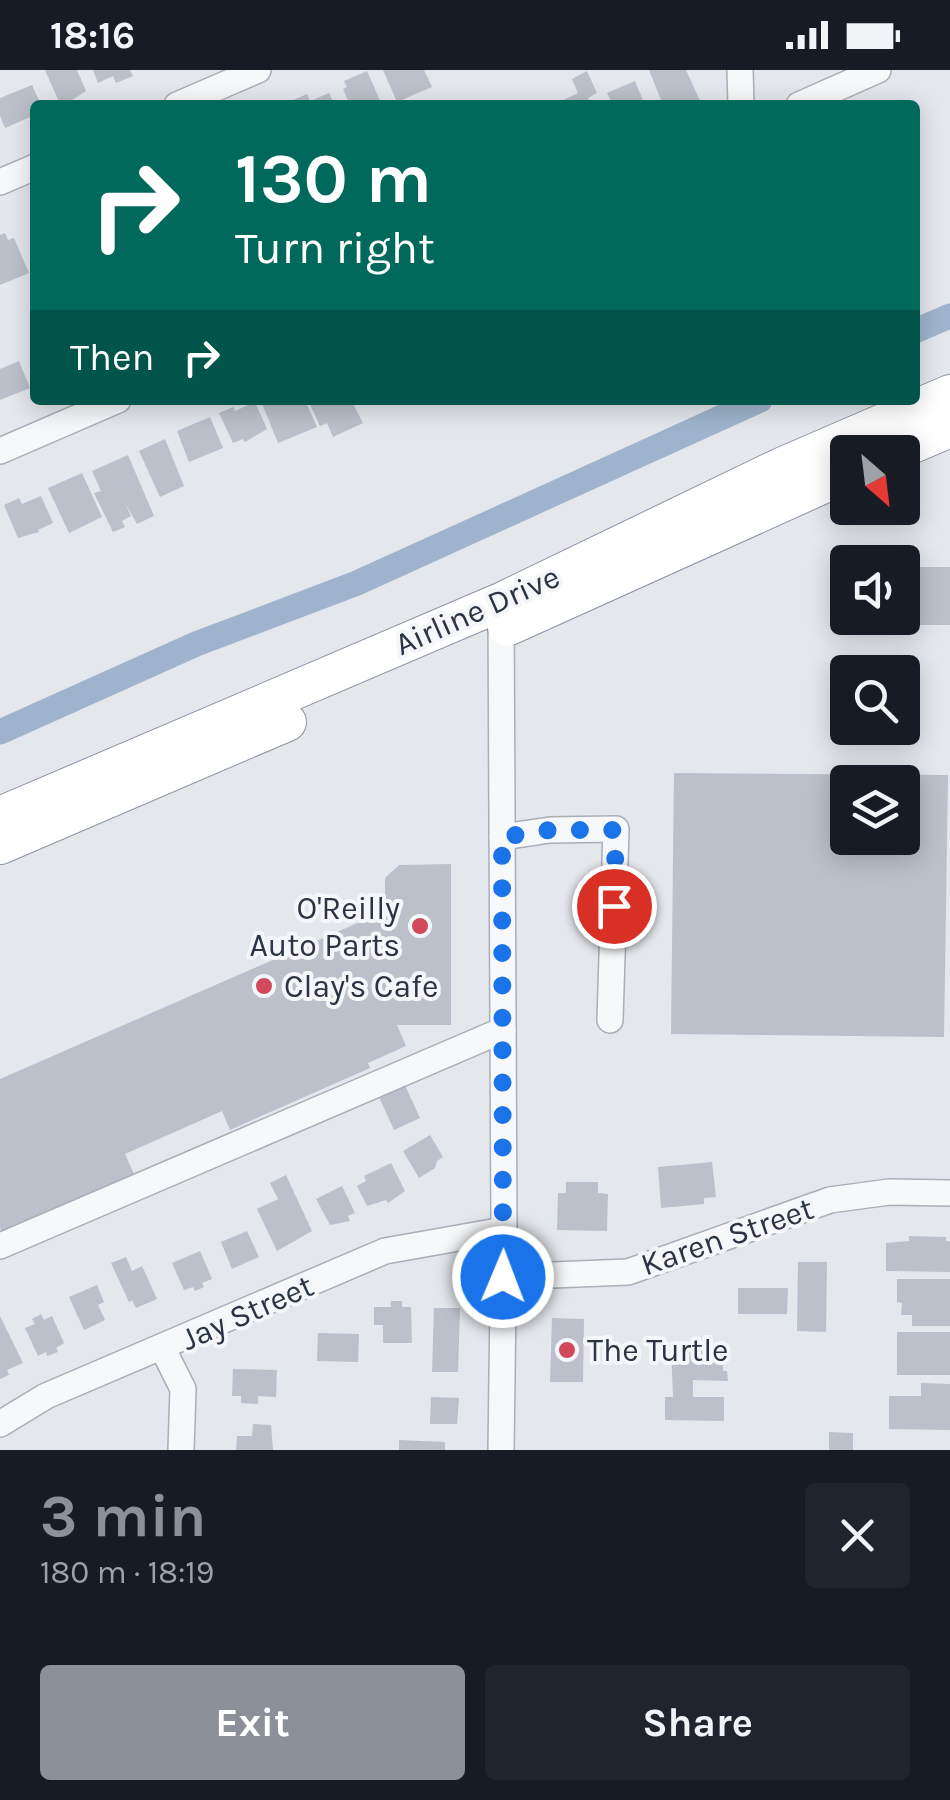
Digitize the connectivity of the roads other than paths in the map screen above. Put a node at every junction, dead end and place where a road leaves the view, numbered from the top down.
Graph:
1 (258, 70) edge
2 (740, 70) edge
3 (878, 70) edge
4 (189, 100) edge
5 (740, 100) edge
6 (810, 100) edge
7 (30, 168) edge
8 (0, 182) edge
9 (950, 394) edge
10 (106, 405) edge
11 (950, 428) edge
12 (920, 441) edge
13 (0, 451) edge
14 (830, 480) edge
15 (500, 616) junction
16 (0, 816) edge
17 (502, 837) junction
18 (0, 845) edge
19 (610, 1020) dead end
20 (503, 1030) junction
21 (950, 1193) edge
22 (504, 1230) junction
23 (0, 1246) edge
24 (503, 1277) junction
25 (163, 1348) junction
26 (0, 1424) edge
27 (181, 1450) edge
28 (501, 1450) edge

1 - 4 street
2 - 5 street
3 - 6 street
7 - 8 street
9 - 15 highway, Airline Drive
10 - 13 street
11 - 12 highway
14 - 15 highway, Airline Drive
15 - 16 highway, Airline Drive
15 - 17 street
15 - 18 highway, Airline Drive
17 - 19 street
17 - 20 street
20 - 22 street
20 - 23 street
21 - 24 street, Karen Street
22 - 24 street
22 - 25 street, Jay Street
24 - 28 street
25 - 26 street, Jay Street
25 - 27 street

